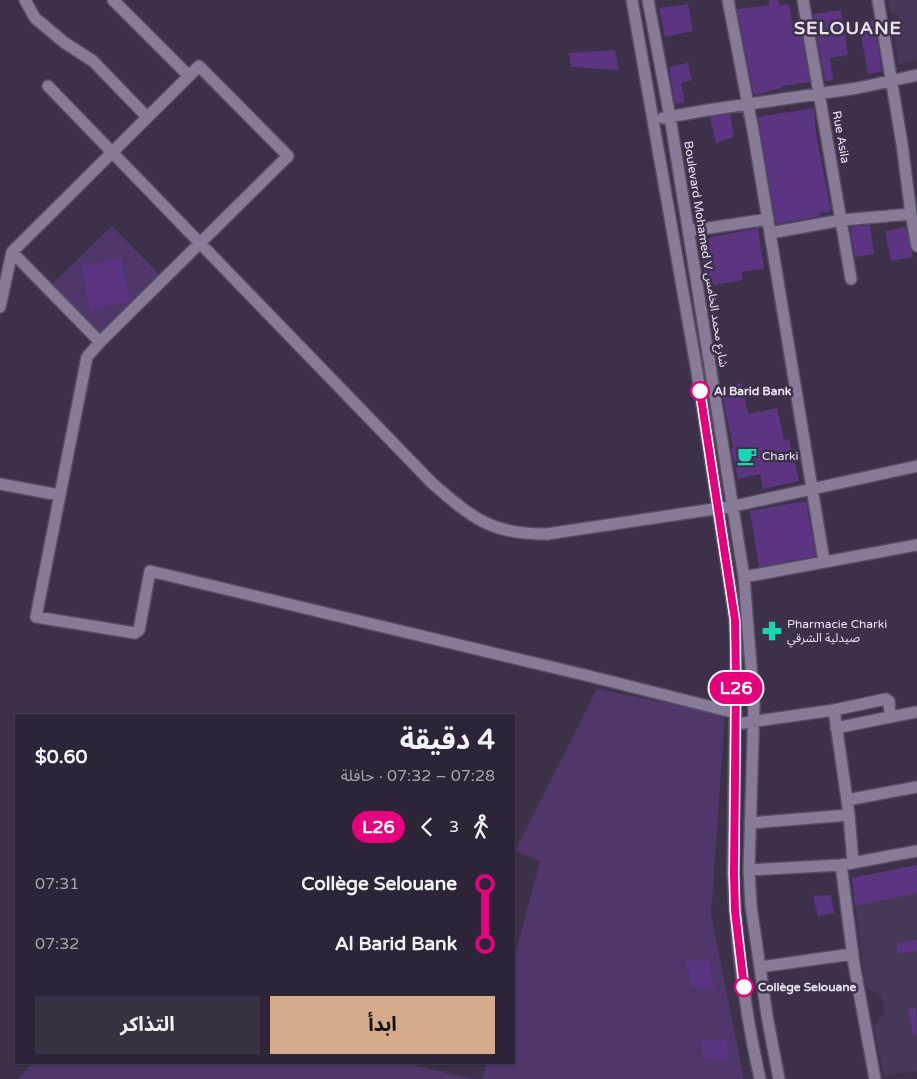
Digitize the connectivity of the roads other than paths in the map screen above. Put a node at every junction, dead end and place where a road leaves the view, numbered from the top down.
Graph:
1 (25, 0) edge
2 (113, 0) edge
3 (632, 0) edge
4 (648, 0) edge
5 (728, 0) edge
6 (803, 0) edge
7 (878, 0) edge
8 (917, 75) edge
9 (189, 76) junction
10 (891, 80) junction
11 (48, 86) dead end
12 (819, 93) junction
13 (747, 104) junction
14 (147, 117) junction
15 (670, 117) junction
16 (654, 119) junction
17 (112, 152) junction
18 (911, 214) junction
19 (768, 219) junction
20 (842, 220) junction
21 (689, 231) junction
22 (770, 232) junction
23 (200, 242) junction
24 (917, 246) edge
25 (12, 252) junction
26 (852, 279) dead end
27 (0, 307) edge
28 (100, 342) junction
29 (917, 466) edge
30 (0, 484) edge
31 (812, 488) junction
32 (59, 495) junction
33 (734, 506) junction
34 (718, 507) junction
35 (917, 545) edge
36 (824, 561) junction
37 (744, 577) junction
38 (834, 710) junction
39 (917, 712) edge
40 (890, 717) junction
41 (736, 718) junction
42 (754, 722) junction
43 (836, 728) junction
44 (917, 787) edge
45 (847, 800) junction
46 (849, 815) junction
47 (750, 823) junction
48 (917, 851) edge
49 (853, 863) junction
50 (841, 865) junction
51 (749, 870) junction
52 (852, 954) junction
53 (760, 967) junction
54 (760, 1079) edge
55 (779, 1079) edge
56 (875, 1079) edge

1 - 14 street
2 - 9 street
3 - 16 street
4 - 15 street, Boulevard Mohamed V شارع محمد الخامس
5 - 13 street
6 - 12 street, Rue Asila
7 - 10 street
8 - 10 street
9 - 14 street
9 - 23 street
10 - 12 street
10 - 18 street
11 - 17 street
12 - 13 street
12 - 20 street, Rue Asila
13 - 15 street
13 - 19 street
14 - 17 street
15 - 16 street
15 - 21 street, Boulevard Mohamed V شارع محمد الخامس
16 - 34 street
17 - 23 street
17 - 25 street
18 - 20 street
18 - 24 street
19 - 21 street
19 - 22 street
20 - 22 street
20 - 26 street, Rue Asila
21 - 33 street, Boulevard Mohamed V شارع محمد الخامس
22 - 31 street
23 - 28 street
23 - 34 street
25 - 27 street
25 - 28 street
28 - 32 street
29 - 31 street
30 - 32 street
31 - 33 street
31 - 36 street
32 - 41 street
33 - 34 street
33 - 37 street, Boulevard Mohamed V شارع محمد الخامس
34 - 41 street
35 - 36 street
36 - 37 street
37 - 42 street, Boulevard Mohamed V شارع محمد الخامس
38 - 40 street
38 - 42 street
38 - 43 street
39 - 40 street
40 - 43 street
41 - 42 street
41 - 54 street
42 - 47 street, Boulevard Mohamed V شارع محمد الخامس
43 - 45 street
44 - 45 street
45 - 46 street
46 - 47 street
46 - 49 street
47 - 51 street, Boulevard Mohamed V شارع محمد الخامس
48 - 49 street
49 - 50 street
50 - 51 street
50 - 52 street
51 - 53 street, Boulevard Mohamed V شارع محمد الخامس
52 - 53 street
52 - 56 street
53 - 55 street, Boulevard Mohamed V شارع محمد الخامس

